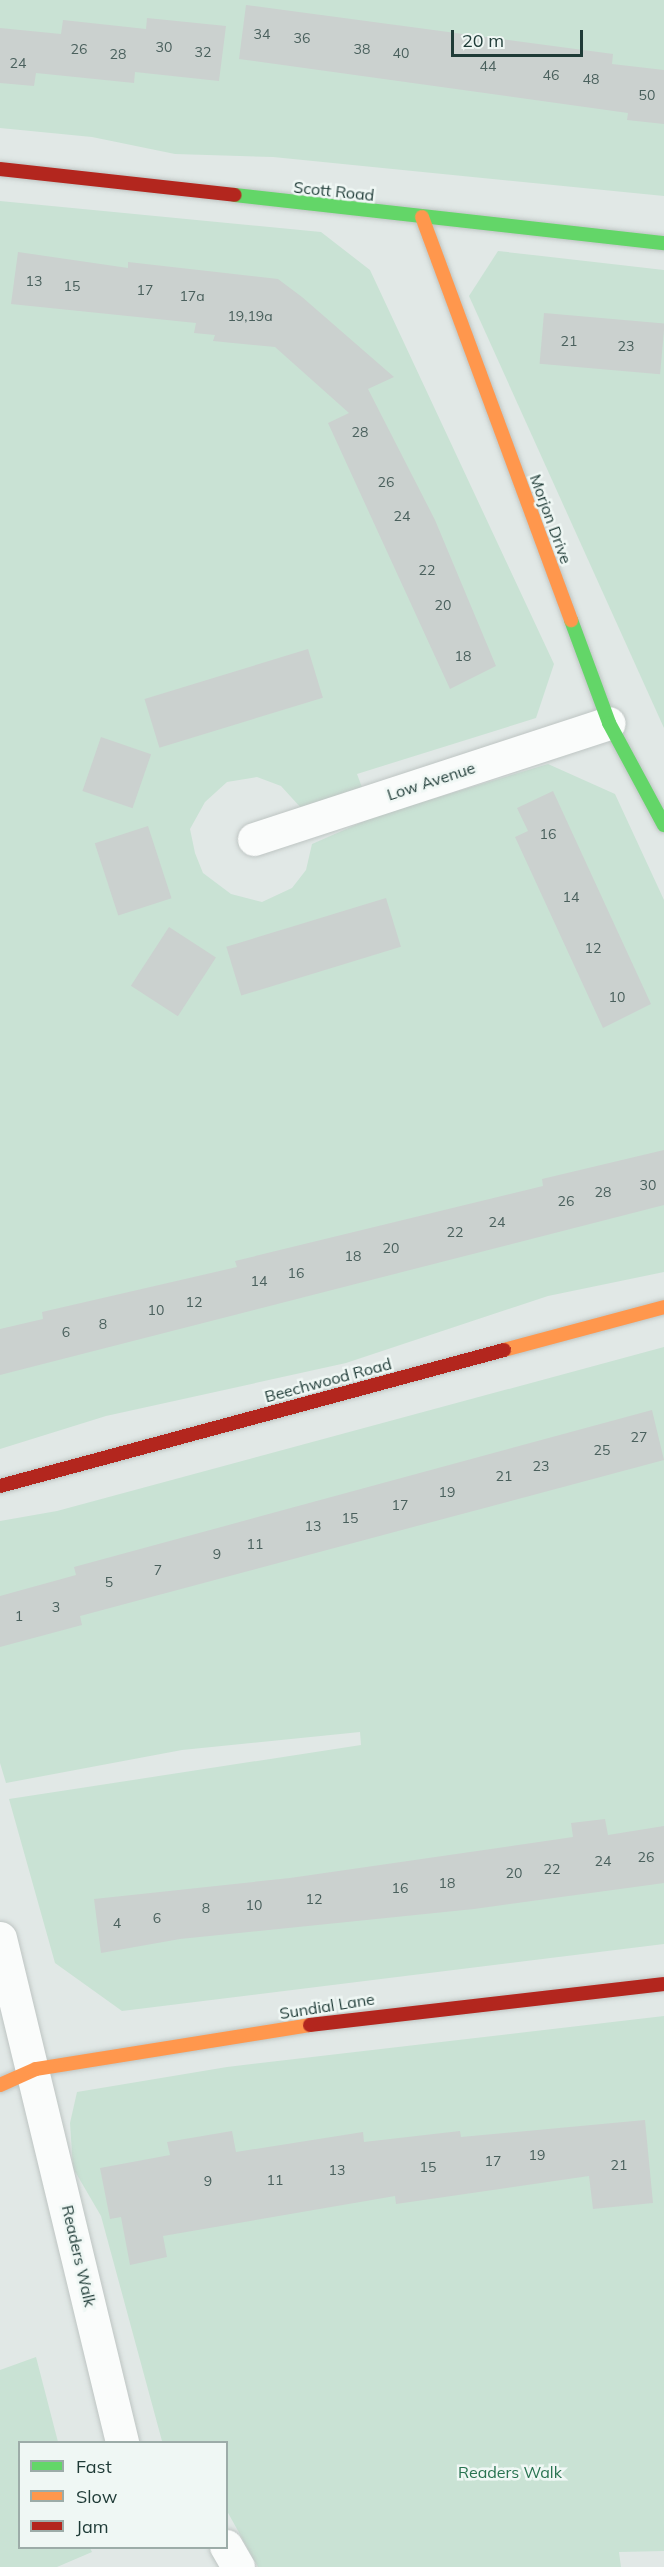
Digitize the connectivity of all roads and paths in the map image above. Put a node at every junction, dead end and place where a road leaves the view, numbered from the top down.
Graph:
1 (0, 170) edge
2 (422, 217) junction
3 (664, 243) edge
4 (609, 723) junction
5 (664, 825) edge
6 (254, 839) dead end
7 (664, 1306) edge
8 (0, 1486) edge
9 (0, 1938) edge
10 (664, 1984) edge
11 (36, 2069) junction
12 (0, 2085) edge
13 (122, 2441) edge
14 (227, 2549) edge
15 (238, 2567) edge

1 - 2 street, Scott Road
2 - 3 street, Scott Road
2 - 4 street, Morjon Drive
4 - 5 street, Morjon Drive
4 - 6 street, Low Avenue
7 - 8 street, Beechwood Road
9 - 11 street, Readers Walk
10 - 11 street, Sundial Lane
11 - 12 street, Sundial Lane
11 - 13 street, Readers Walk
14 - 15 street

